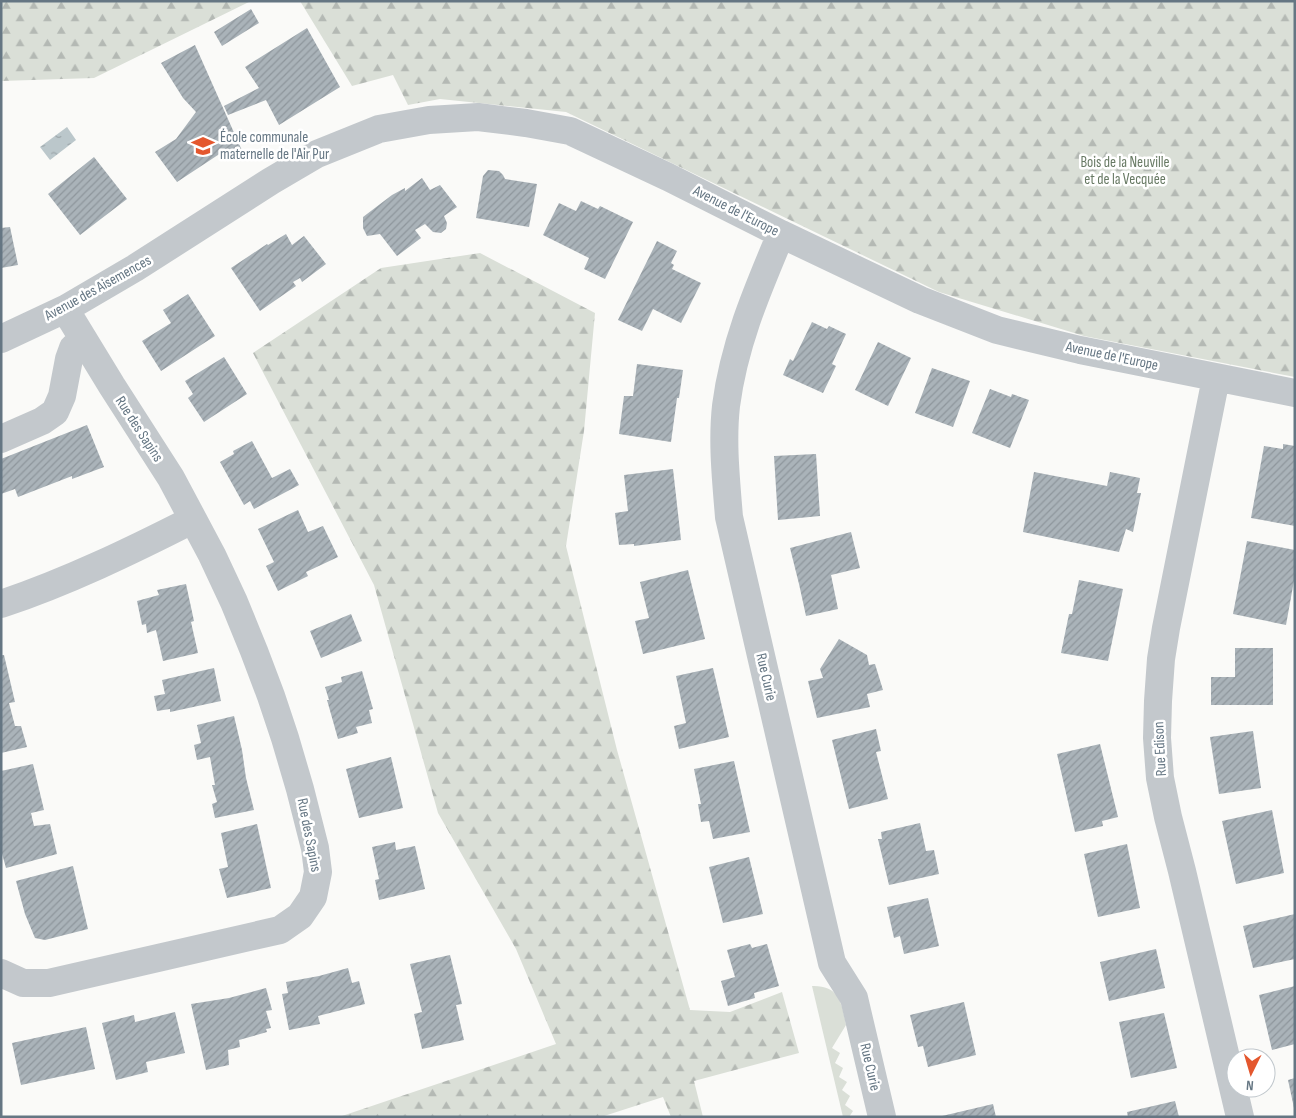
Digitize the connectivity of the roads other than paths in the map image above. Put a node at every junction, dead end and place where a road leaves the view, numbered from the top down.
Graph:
1 (192, 232) joint
2 (781, 234) junction
3 (65, 309) junction
4 (1, 338) edge
5 (83, 340) junction
6 (1216, 378) junction
7 (1295, 393) edge
8 (1, 439) edge
9 (192, 520) junction
10 (1, 604) edge
11 (1, 973) edge
12 (882, 1117) edge
13 (1240, 1117) edge

1 - 2 street, Avenue de l'Europe
1 - 3 street, Avenue des Aisemences
2 - 6 street, Avenue de l'Europe
2 - 12 street, Rue Curie
3 - 4 street, Avenue des Aisemences
3 - 5 street, Rue des Sapins
5 - 8 street
5 - 9 street, Rue des Sapins
6 - 7 street, Avenue de l'Europe
6 - 13 street, Rue Edison
9 - 10 street
9 - 11 street, Rue des Sapins

